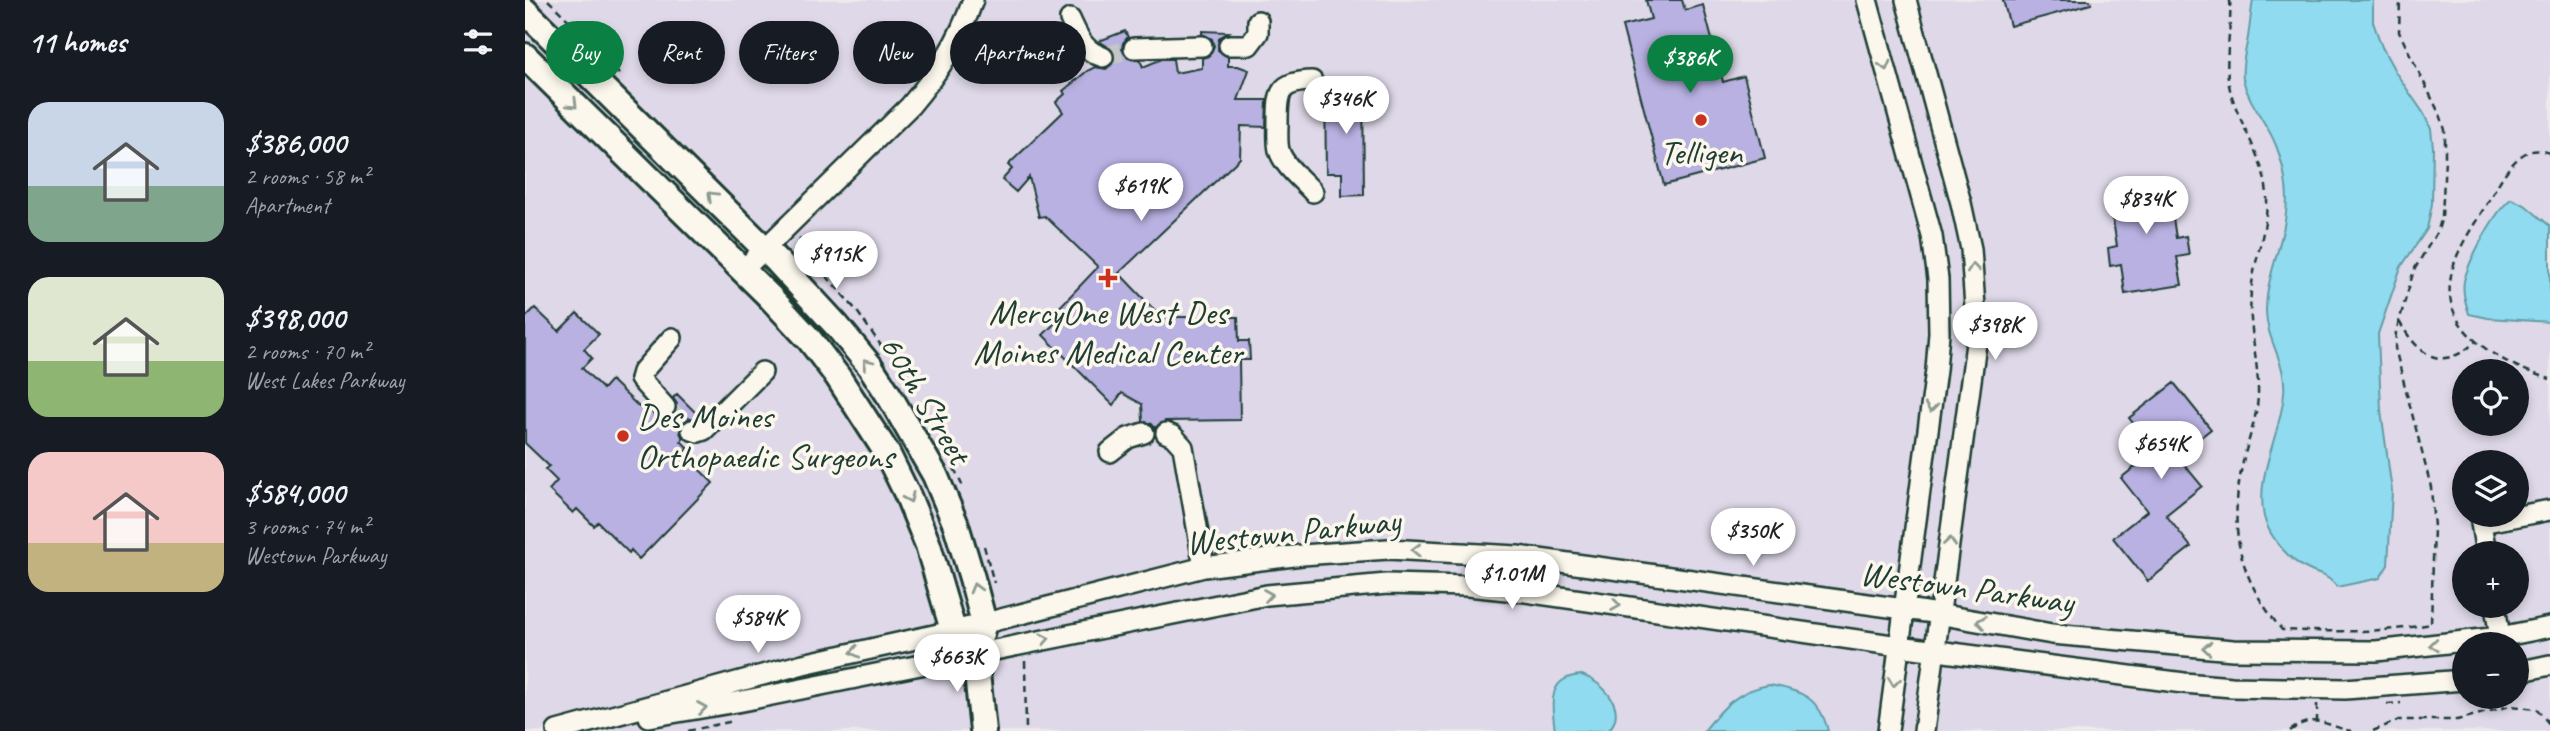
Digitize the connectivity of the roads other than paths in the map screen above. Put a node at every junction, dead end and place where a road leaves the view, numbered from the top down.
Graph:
1 (973, 0) edge
2 (1867, 0) edge
3 (1906, 0) edge
4 (525, 11) edge
5 (1070, 19) dead end
6 (1258, 22) dead end
7 (1229, 45) dead end
8 (1202, 46) dead end
9 (1133, 48) tunnel mouth
10 (525, 56) edge
11 (1103, 57) dead end
12 (1312, 81) dead end
13 (1313, 192) dead end
14 (765, 249) junction
15 (742, 271) junction
16 (672, 338) dead end
17 (762, 372) dead end
18 (665, 407) tunnel mouth
19 (692, 430) dead end
20 (1144, 433) dead end
21 (1165, 433) dead end
22 (1110, 452) dead end
23 (2550, 510) edge
24 (2484, 541) edge
25 (1204, 566) junction
26 (1905, 610) junction
27 (1940, 615) junction
28 (984, 623) junction
29 (2550, 627) edge
30 (953, 630) junction
31 (2525, 632) edge
32 (2452, 642) edge
33 (1899, 646) junction
34 (1935, 649) junction
35 (975, 654) junction
36 (2550, 665) edge
37 (2529, 669) edge
38 (2452, 681) edge
39 (559, 731) edge
40 (983, 731) edge
41 (1888, 731) edge
42 (1924, 731) edge

1 - 14 street
2 -> 26 street
27 -> 3 street
14 -> 4 main road, 60th Street
5 - 11 street
6 - 7 street
8 - 9 street
10 -> 15 main road, 60th Street
12 - 13 street
14 - 15 street
28 -> 14 main road, 60th Street
15 -> 30 main road, 60th Street
16 - 18 street
17 - 19 street
20 - 22 street
21 - 25 street
23 - 24 street
26 -> 25 street, Westown Parkway
25 - 28 street, Westown Parkway
26 - 27 street, Westown Parkway
26 - 33 street
32 -> 27 street, Westown Parkway
27 - 34 street
28 - 30 street, Westown Parkway
28 - 35 main road
29 - 31 street, Westown Parkway
30 - 35 main road, 60th Street
30 -> 39 street, Westown Parkway
33 - 34 street, Westown Parkway
35 -> 33 street, Westown Parkway
33 -> 41 street
34 - 38 street, Westown Parkway
34 - 42 street
39 -> 35 street, Westown Parkway
35 - 40 main road
36 - 37 street

